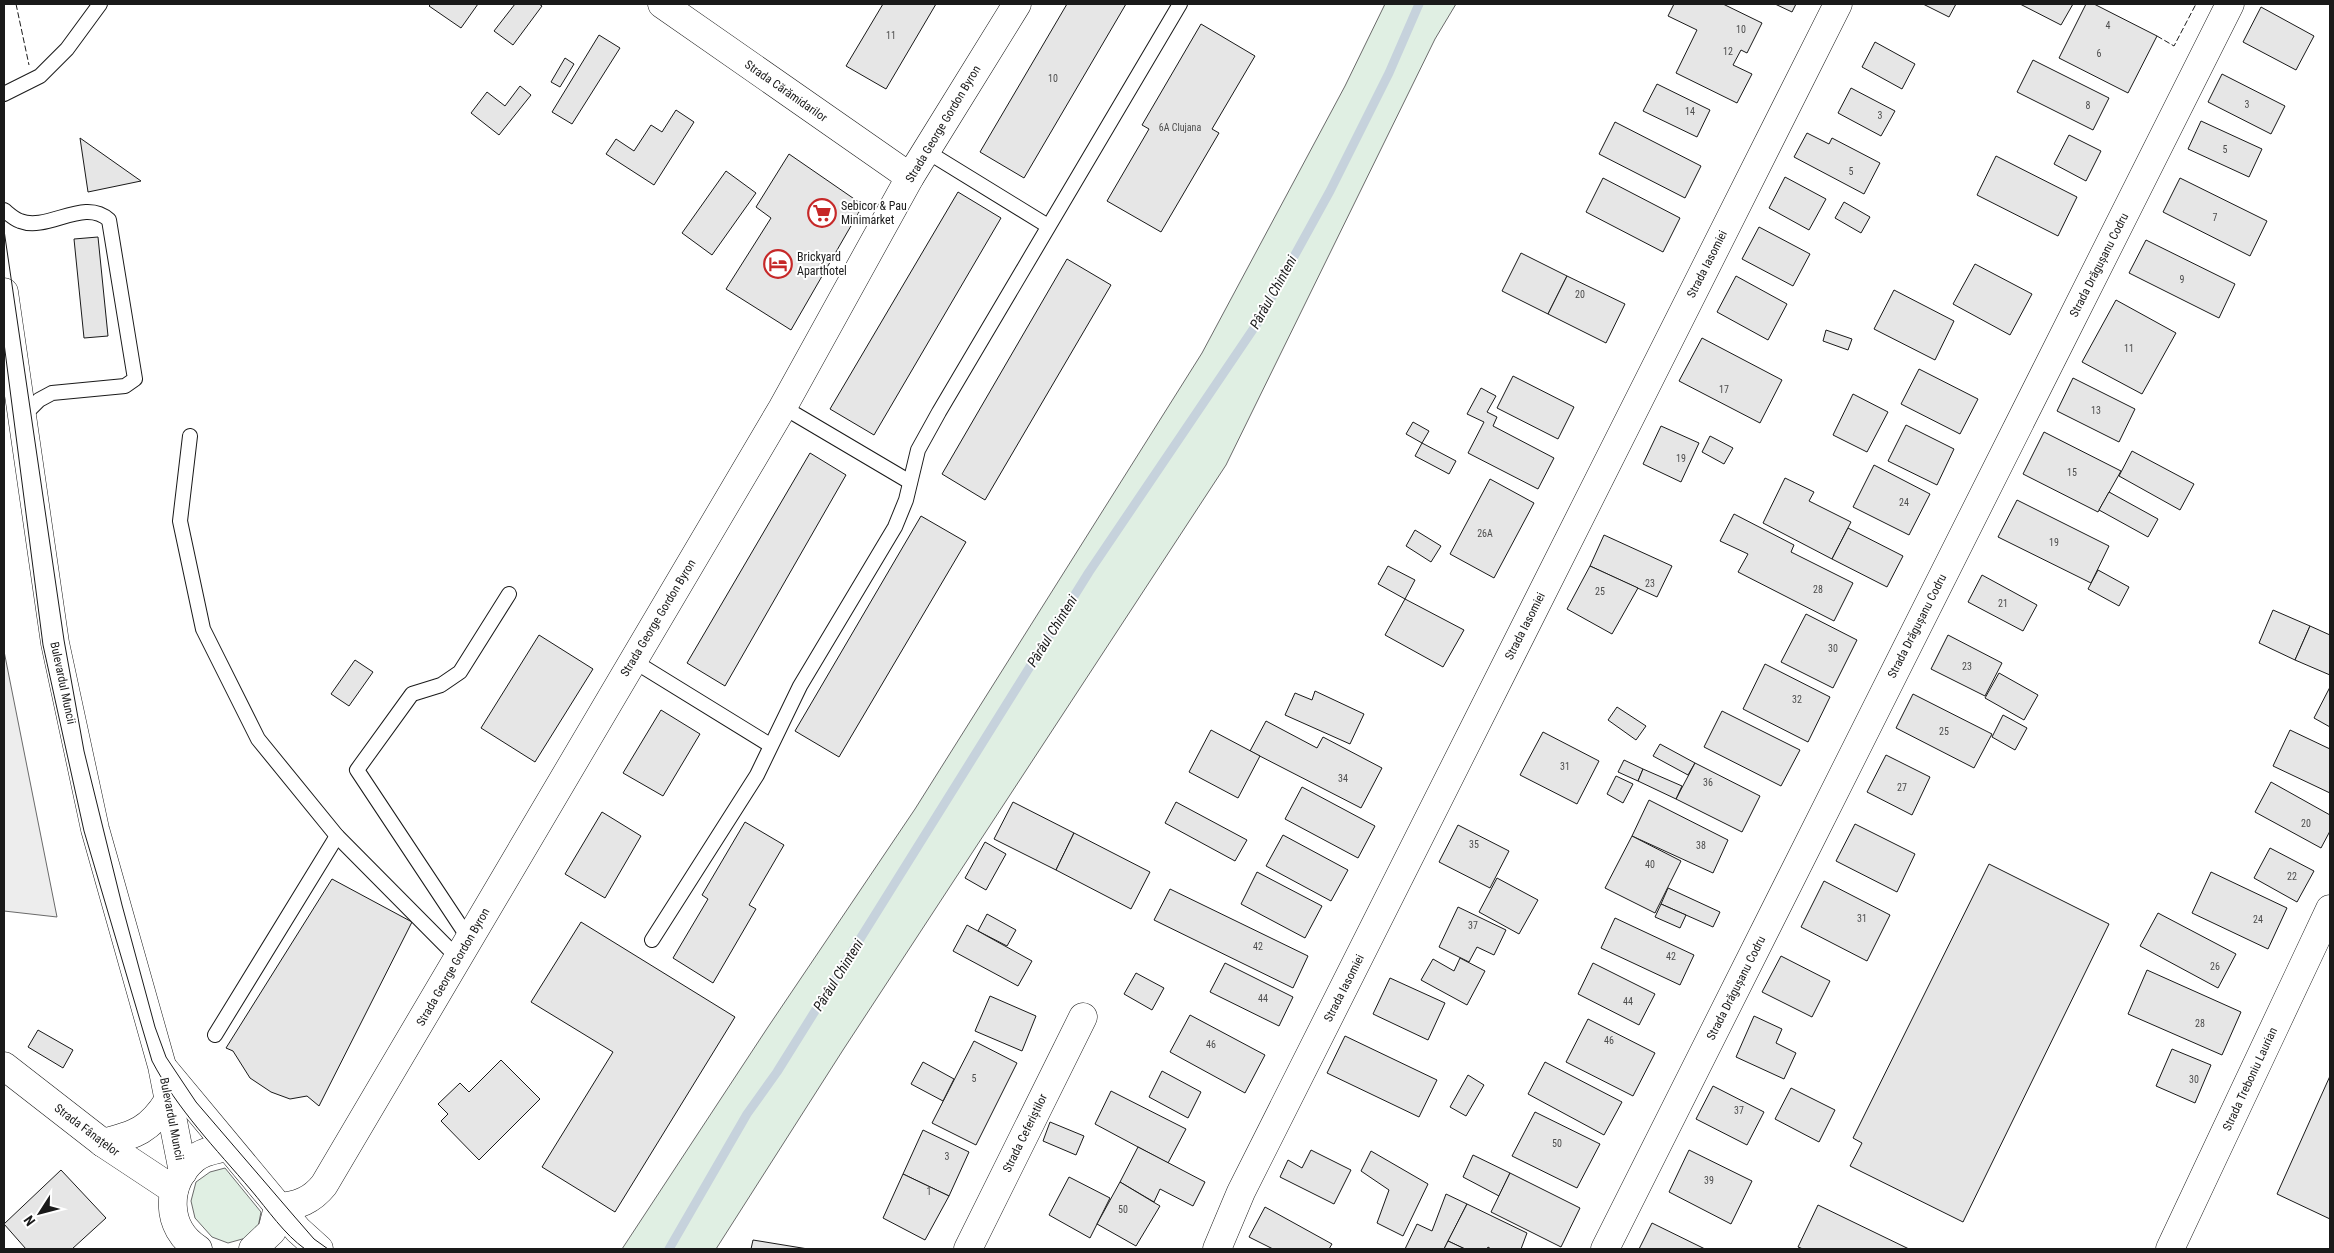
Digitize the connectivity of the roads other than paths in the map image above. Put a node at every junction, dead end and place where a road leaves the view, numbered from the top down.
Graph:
1 (100, 4) edge
2 (662, 4) edge
3 (1017, 4) edge
4 (1180, 4) edge
5 (1838, 4) edge
6 (2230, 4) edge
7 (4, 94) edge
8 (926, 151) junction
9 (910, 177) junction
10 (4, 210) edge
11 (1048, 226) junction
12 (4, 292) edge
13 (6, 323) edge
14 (783, 407) junction
15 (22, 418) junction
16 (190, 436) dead end
17 (910, 482) junction
18 (509, 594) dead end
19 (632, 660) junction
20 (770, 745) junction
21 (337, 836) junction
22 (2330, 909) edge
23 (652, 940) dead end
24 (463, 949) junction
25 (1083, 1017) dead end
26 (215, 1035) dead end
27 (4, 1066) edge
28 (162, 1066) junction
29 (168, 1101) junction
30 (103, 1143) junction
31 (227, 1147) junction
32 (178, 1181) junction
33 (278, 1206) junction
34 (198, 1249) edge
35 (253, 1249) edge
36 (319, 1249) edge
37 (968, 1249) edge
38 (1217, 1249) edge
39 (1605, 1249) edge
40 (2170, 1249) edge

1 - 7 lane
2 - 9 street, Strada Cărămidarilor
3 - 8 street, Strada George Gordon Byron
4 - 11 lane
5 - 38 street, Strada Iasomiei
6 - 39 street, Strada Drăgușanu Codru
8 - 9 street, Strada George Gordon Byron
8 - 11 lane
9 - 14 street, Strada George Gordon Byron
10 - 15 lane
11 - 17 lane
12 - 13 street, Bulevardul Muncii
13 - 15 street, Bulevardul Muncii
14 - 17 lane
14 - 19 street, Strada George Gordon Byron
15 - 28 street, Bulevardul Muncii
16 - 21 lane
17 - 20 lane
18 - 24 lane
19 - 20 lane
19 - 24 street, Strada George Gordon Byron
20 - 23 lane
21 - 24 lane
21 - 26 lane
22 - 40 street, Strada Treboniu Laurian
24 - 33 street, Strada George Gordon Byron
25 - 37 street, Strada Ceferiștilor
27 - 30 street, Strada Fânațelor
28 - 29 street, Bulevardul Muncii
28 - 31 street, Bulevardul Muncii
29 - 30 street
29 - 32 street, Bulevardul Muncii
30 - 32 street, Strada Fânațelor
31 - 32 street
31 - 33 street, Bulevardul Muncii
32 - 34 street, Bulevardul Muncii
33 - 35 street
33 - 36 street, Bulevardul Muncii

